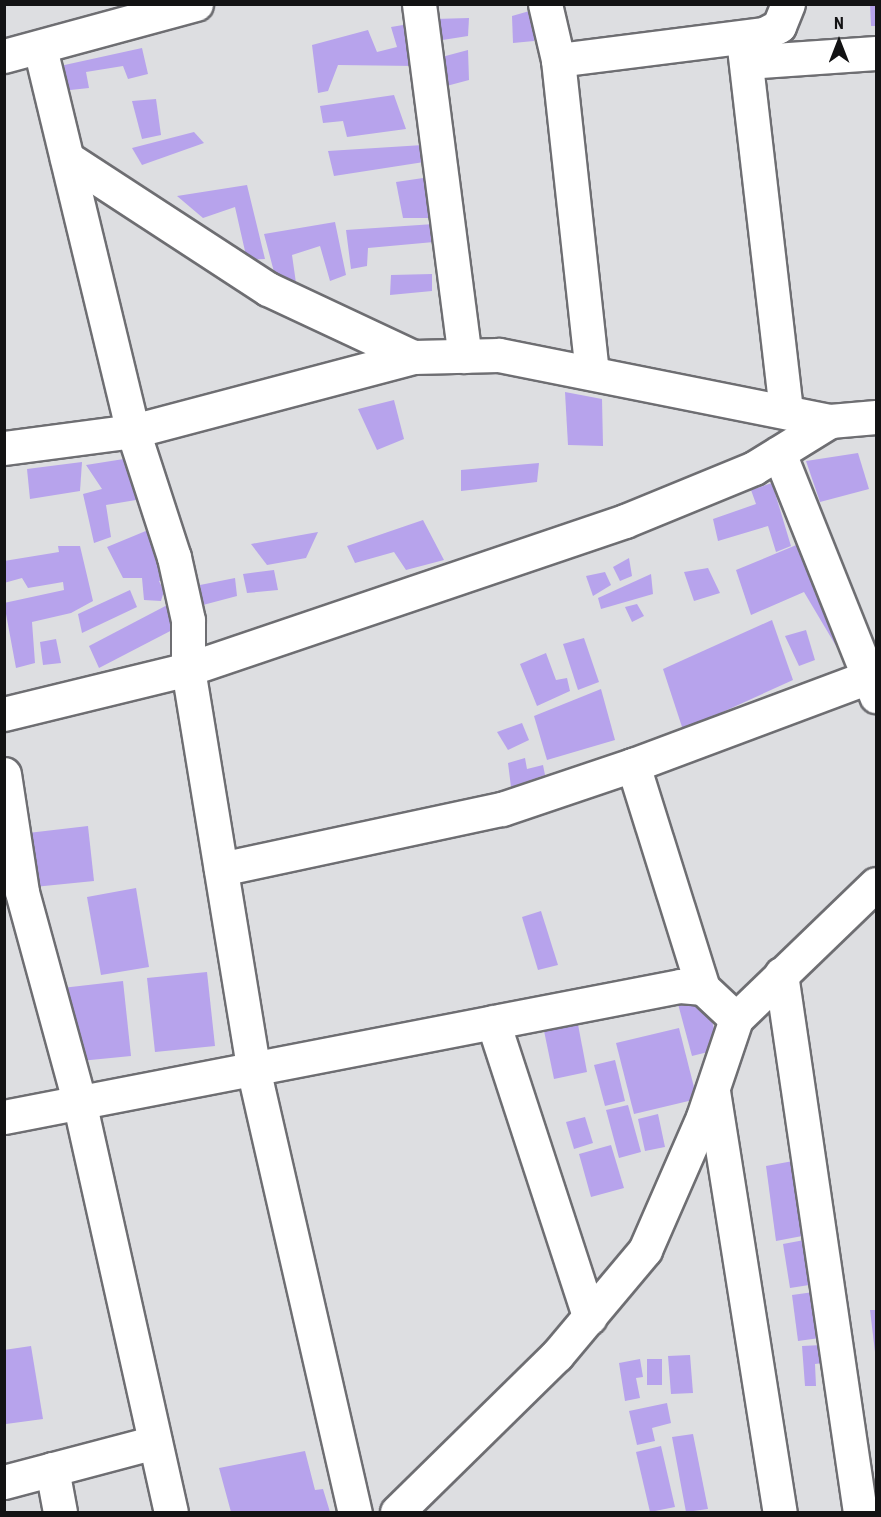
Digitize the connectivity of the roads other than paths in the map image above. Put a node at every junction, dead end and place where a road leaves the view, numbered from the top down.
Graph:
1 (196, 4) edge
2 (419, 4) edge
3 (545, 4) edge
4 (788, 4) edge
5 (40, 48) junction
6 (745, 50) junction
7 (876, 53) edge
8 (4, 56) edge
9 (558, 60) junction
10 (67, 158) junction
11 (465, 356) junction
12 (413, 357) junction
13 (592, 371) junction
14 (786, 411) junction
15 (876, 417) edge
16 (830, 421) junction
17 (133, 431) junction
18 (4, 448) edge
19 (778, 453) junction
20 (188, 669) junction
21 (872, 687) edge
22 (4, 714) edge
23 (633, 765) junction
24 (4, 774) edge
25 (221, 869) junction
26 (876, 884) edge
27 (13, 894) edge
28 (781, 974) junction
29 (703, 988) junction
30 (736, 1019) junction
31 (493, 1022) junction
32 (253, 1068) junction
33 (713, 1088) junction
34 (79, 1101) junction
35 (4, 1117) edge
36 (590, 1318) junction
37 (155, 1442) junction
38 (52, 1469) junction
39 (4, 1482) edge
40 (60, 1512) edge
41 (171, 1512) edge
42 (356, 1512) edge
43 (397, 1512) edge
44 (780, 1512) edge
45 (860, 1512) edge

1 - 5 street
2 - 11 street
3 - 9 street
4 - 6 street
5 - 8 street
5 - 10 street
6 - 7 street
6 - 9 street
6 - 14 street
9 - 13 street
10 - 12 street
10 - 17 street
11 - 12 street
11 - 13 street
12 - 17 street
13 - 14 street
14 - 16 street
15 - 16 street
16 - 19 street
17 - 18 street
17 - 20 street
19 - 20 street
19 - 21 street
20 - 22 street
20 - 25 street
21 - 23 street
23 - 25 street
23 - 29 street
24 - 27 street
25 - 32 street
26 - 28 street
27 - 34 street
28 - 30 street
28 - 45 street
29 - 30 street
29 - 31 street
30 - 33 street
31 - 32 street
31 - 36 street
32 - 34 street
32 - 42 street
33 - 36 street
33 - 44 street
34 - 35 street
34 - 37 street
36 - 43 street
37 - 38 street
37 - 41 street
38 - 39 street
38 - 40 street

